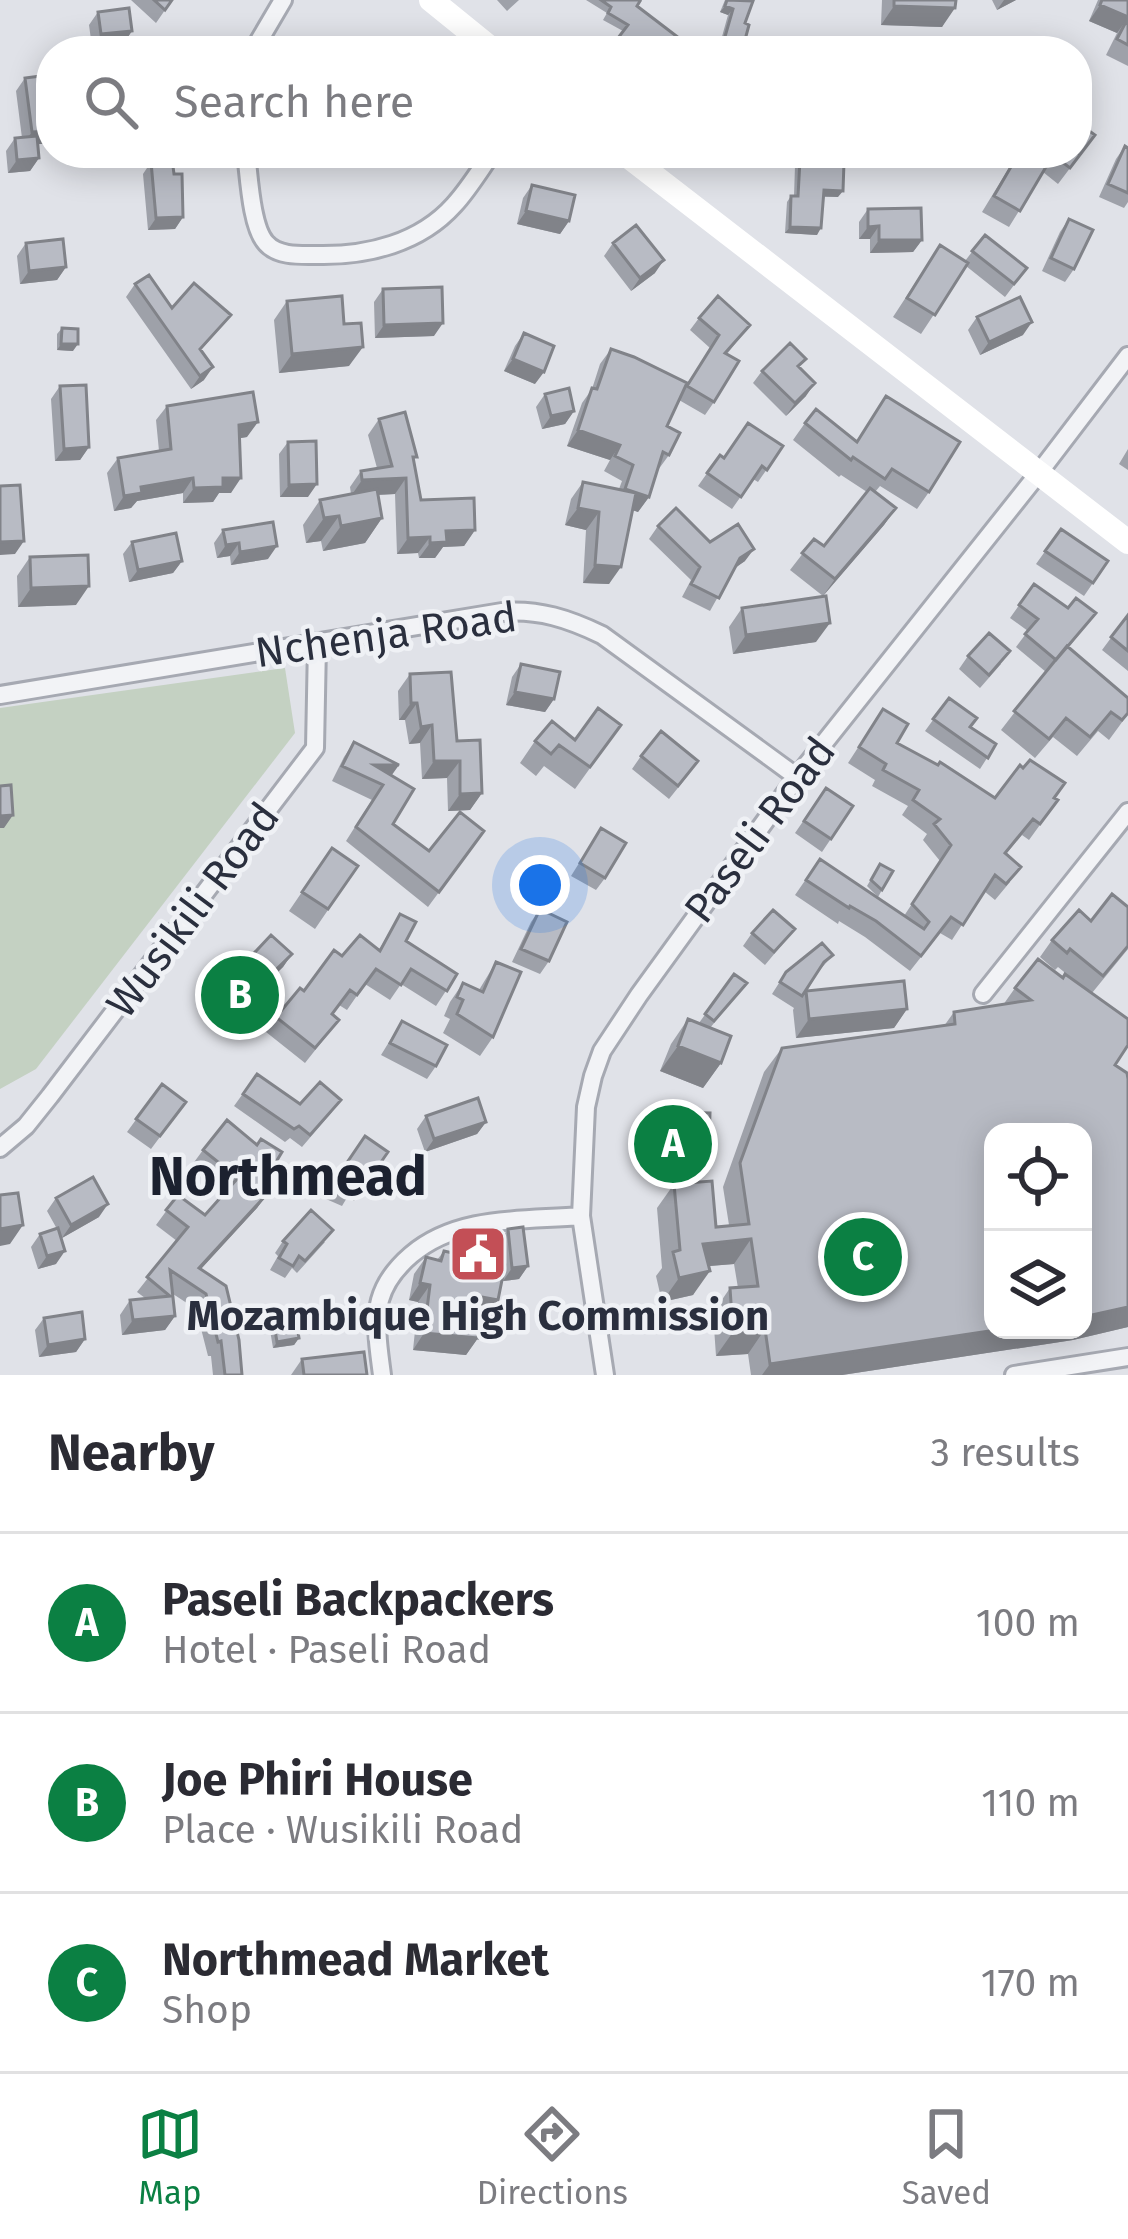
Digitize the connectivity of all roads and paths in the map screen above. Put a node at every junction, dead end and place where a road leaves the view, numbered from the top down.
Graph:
1 (283, 0) edge
2 (431, 0) edge
3 (262, 36) edge
4 (475, 36) edge
5 (248, 168) edge
6 (481, 168) edge
7 (643, 168) edge
8 (1128, 356) edge
9 (1038, 475) junction
10 (1128, 542) edge
11 (316, 644) junction
12 (0, 695) edge
13 (796, 777) junction
14 (1128, 812) edge
15 (983, 994) dead end
16 (0, 1148) edge
17 (581, 1216) junction
18 (1128, 1357) edge
19 (1069, 1371) edge
20 (382, 1375) edge
21 (605, 1375) edge
22 (1014, 1375) edge

1 - 3 street
2 - 4 street
5 - 6 street
7 - 9 street
8 - 9 street, Paseli Road
9 - 10 street
9 - 13 street, Paseli Road
11 - 12 street, Nchenja Road
11 - 13 street, Nchenja Road
11 - 16 street, Wusikili Road
13 - 17 street, Paseli Road
14 - 15 street
17 - 20 street
17 - 21 street, Paseli Road
18 - 19 street
19 - 22 street

